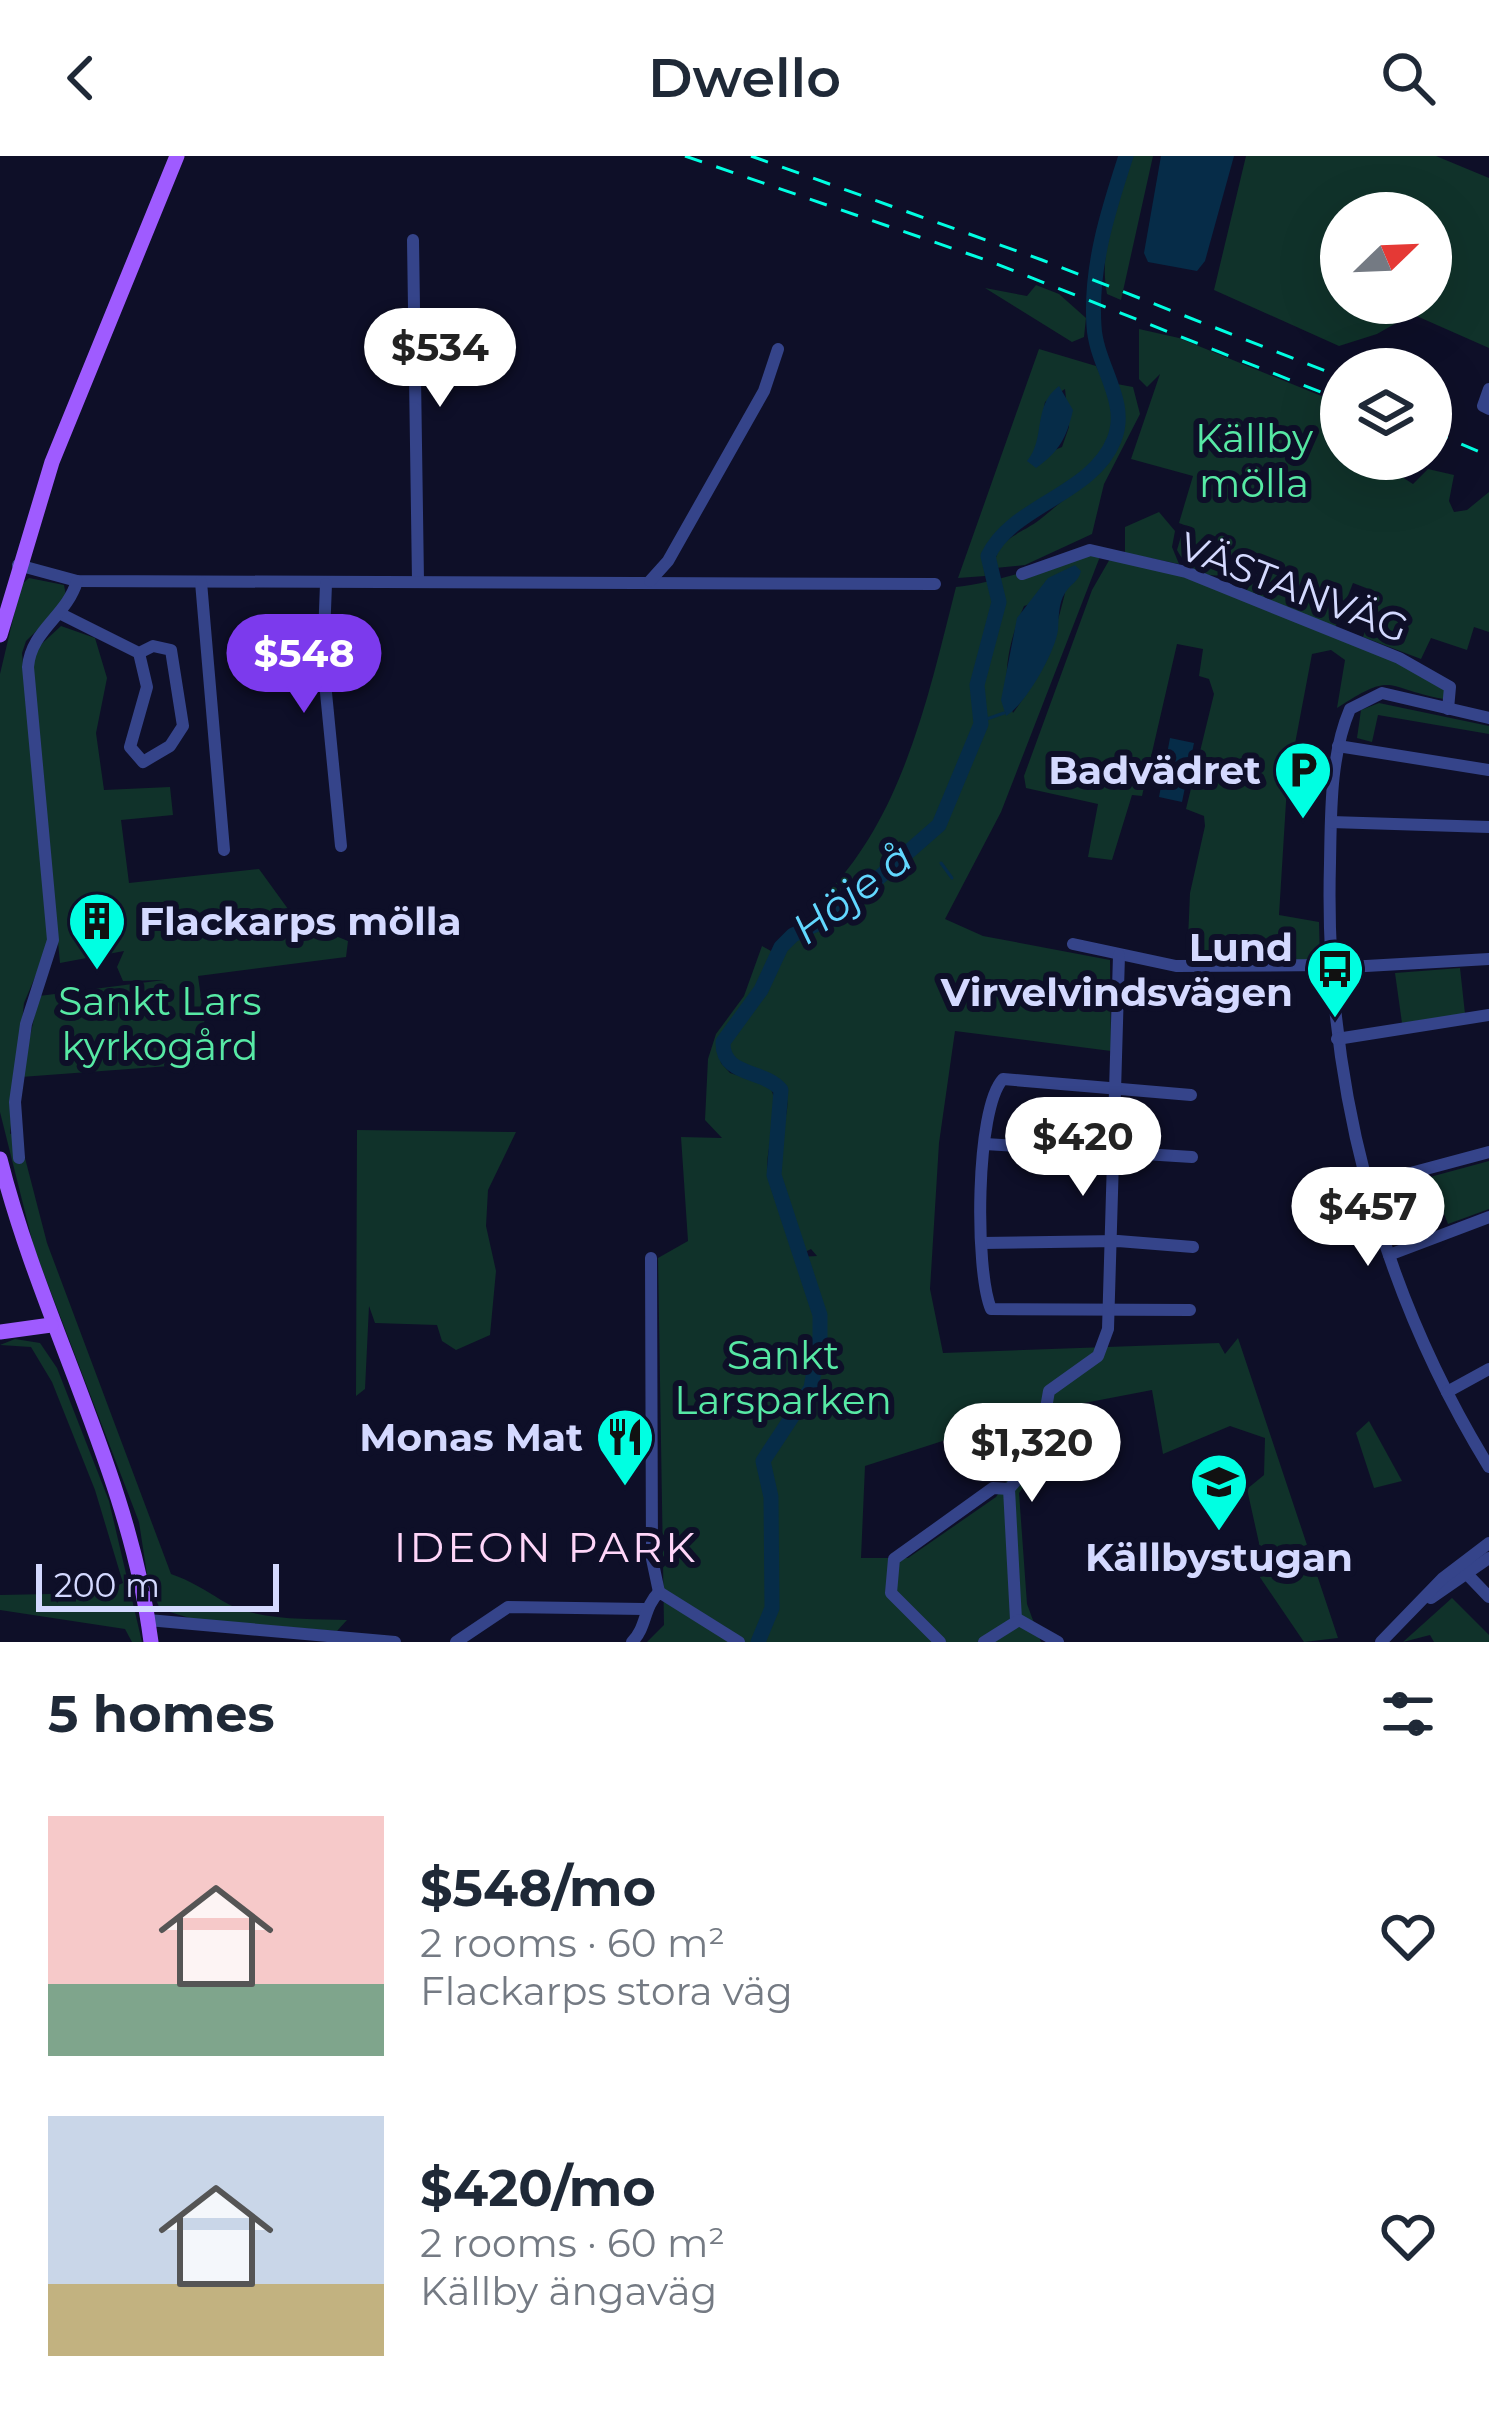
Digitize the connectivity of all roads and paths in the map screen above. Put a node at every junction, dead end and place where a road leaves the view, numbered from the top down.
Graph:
1 (177, 156) edge
2 (413, 240) dead end
3 (778, 350) dead end
4 (1489, 389) edge
5 (1486, 407) edge
6 (18, 565) junction
7 (1022, 574) dead end
8 (77, 581) junction
9 (418, 581) junction
10 (650, 581) junction
11 (201, 582) junction
12 (326, 584) junction
13 (935, 584) dead end
14 (63, 614) junction
15 (0, 635) edge
16 (139, 653) junction
17 (147, 688) junction
18 (178, 694) junction
19 (1448, 709) junction
20 (1489, 718) edge
21 (1338, 746) junction
22 (1489, 770) edge
23 (1331, 822) junction
24 (1489, 827) edge
25 (341, 846) dead end
26 (224, 850) dead end
27 (1073, 944) dead end
28 (1119, 955) junction
29 (1489, 959) edge
30 (1330, 967) junction
31 (1489, 1015) edge
32 (1337, 1039) junction
33 (1117, 1088) junction
34 (1191, 1095) dead end
35 (985, 1144) junction
36 (1489, 1152) edge
37 (1114, 1155) junction
38 (1192, 1157) dead end
39 (19, 1158) dead end
40 (0, 1159) edge
41 (1366, 1185) junction
42 (1489, 1217) edge
43 (1112, 1240) junction
44 (982, 1243) junction
45 (1193, 1246) dead end
46 (1389, 1256) junction
47 (651, 1258) dead end
48 (1108, 1310) junction
49 (1190, 1310) dead end
50 (51, 1325) junction
51 (0, 1332) edge
52 (1489, 1370) edge
53 (1447, 1392) junction
54 (1486, 1457) edge
55 (1009, 1489) junction
56 (1489, 1543) edge
57 (1489, 1558) edge
58 (1463, 1570) junction
59 (659, 1592) junction
60 (1489, 1597) edge
61 (644, 1609) junction
62 (1016, 1620) junction
63 (148, 1621) junction
64 (735, 1638) edge
65 (151, 1642) edge
66 (395, 1642) edge
67 (456, 1642) edge
68 (632, 1642) edge
69 (940, 1642) edge
70 (984, 1642) edge
71 (1058, 1642) edge
72 (1381, 1642) edge

1 - 6 main road
2 - 9 street
3 - 10 street
4 - 5 street
6 - 8 street
6 - 15 main road
7 - 19 street, VÄSTANVÄG
8 - 11 street
8 - 14 street
9 - 10 street
9 - 12 street
10 - 13 street
11 - 12 street
11 - 26 street
12 - 25 street
14 - 16 street
14 - 39 street
16 - 17 street
16 - 18 street
17 - 18 street
17 - 18 street
19 - 20 street, VÄSTANVÄG
19 - 21 street, VÄSTANVÄG
21 - 22 street
21 - 23 street
23 - 24 street
23 - 30 street
27 - 28 street
28 - 30 street
28 - 33 street
29 - 30 street
30 - 32 street
31 - 32 street
32 - 41 street
33 - 34 street
33 - 35 street
33 - 37 street
35 - 37 street
35 - 44 street
36 - 41 street
37 - 38 street
37 - 43 street
40 - 50 main road
41 - 46 street
42 - 46 street
43 - 44 street
43 - 45 street
43 - 48 street
44 - 48 street
46 - 53 street
47 - 59 street
48 - 49 street
48 - 55 street
50 - 51 main road
50 - 63 main road
52 - 53 street
53 - 54 street
55 - 62 street
55 - 69 street
56 - 58 street
57 - 58 street
58 - 60 street
58 - 72 street
59 - 61 street
59 - 64 street
61 - 67 street
61 - 68 street
62 - 70 street
62 - 71 street
63 - 65 main road
63 - 66 street

